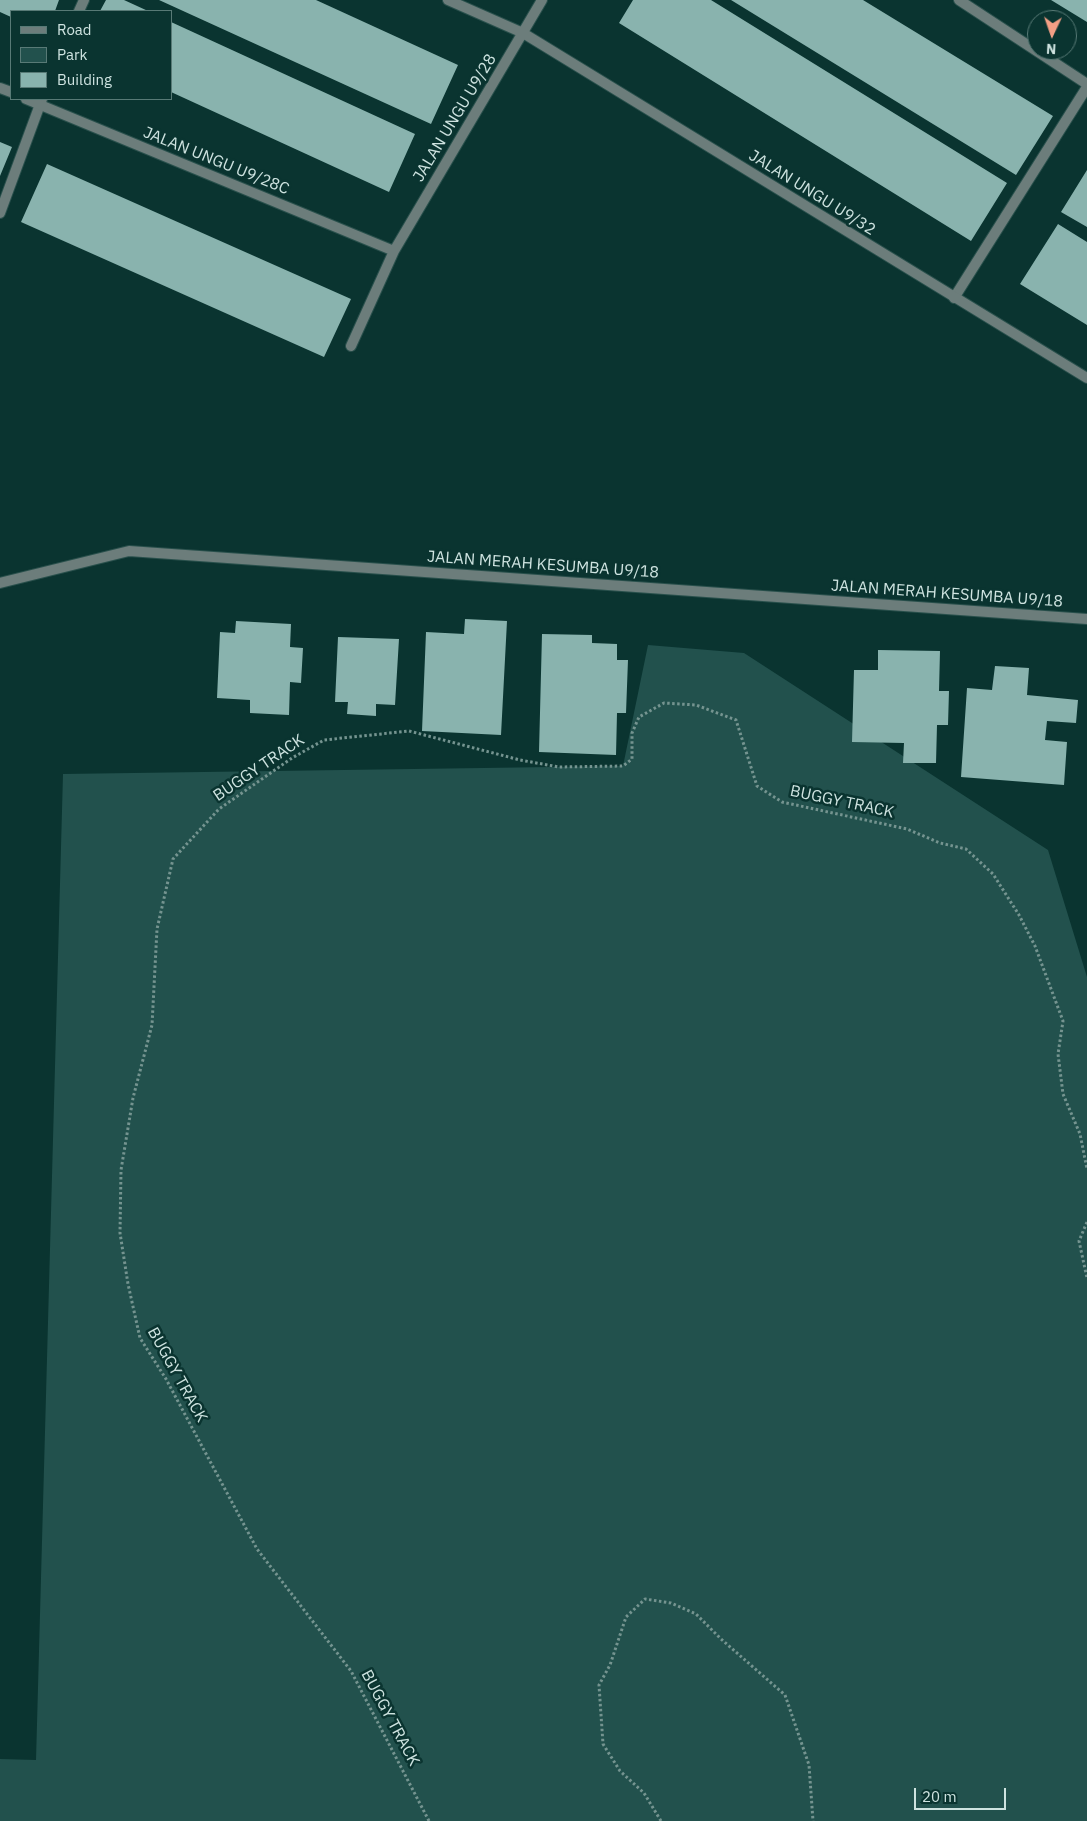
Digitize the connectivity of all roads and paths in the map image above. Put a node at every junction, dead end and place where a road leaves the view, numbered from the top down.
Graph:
1 (448, 0) edge
2 (542, 0) edge
3 (960, 0) edge
4 (523, 33) junction
5 (1087, 85) edge
6 (41, 102) edge
7 (0, 213) edge
8 (394, 251) junction
9 (954, 298) junction
10 (351, 346) dead end
11 (1087, 378) edge
12 (0, 583) edge
13 (1087, 619) edge
14 (1087, 1169) edge
15 (1087, 1222) edge
16 (1087, 1278) edge
17 (429, 1821) edge
18 (661, 1821) edge
19 (813, 1821) edge

1 - 4 street, JALAN UNGU U9/32
2 - 4 street, JALAN UNGU U9/28
3 - 5 street
4 - 8 street, JALAN UNGU U9/28
4 - 9 street, JALAN UNGU U9/32
5 - 9 street
6 - 7 street
6 - 8 street, JALAN UNGU U9/28C
8 - 10 street, JALAN UNGU U9/28
9 - 11 street, JALAN UNGU U9/32
12 - 13 street, JALAN MERAH KESUMBA U9/18
14 - 17 path, BUGGY TRACK
15 - 16 path
18 - 19 path

